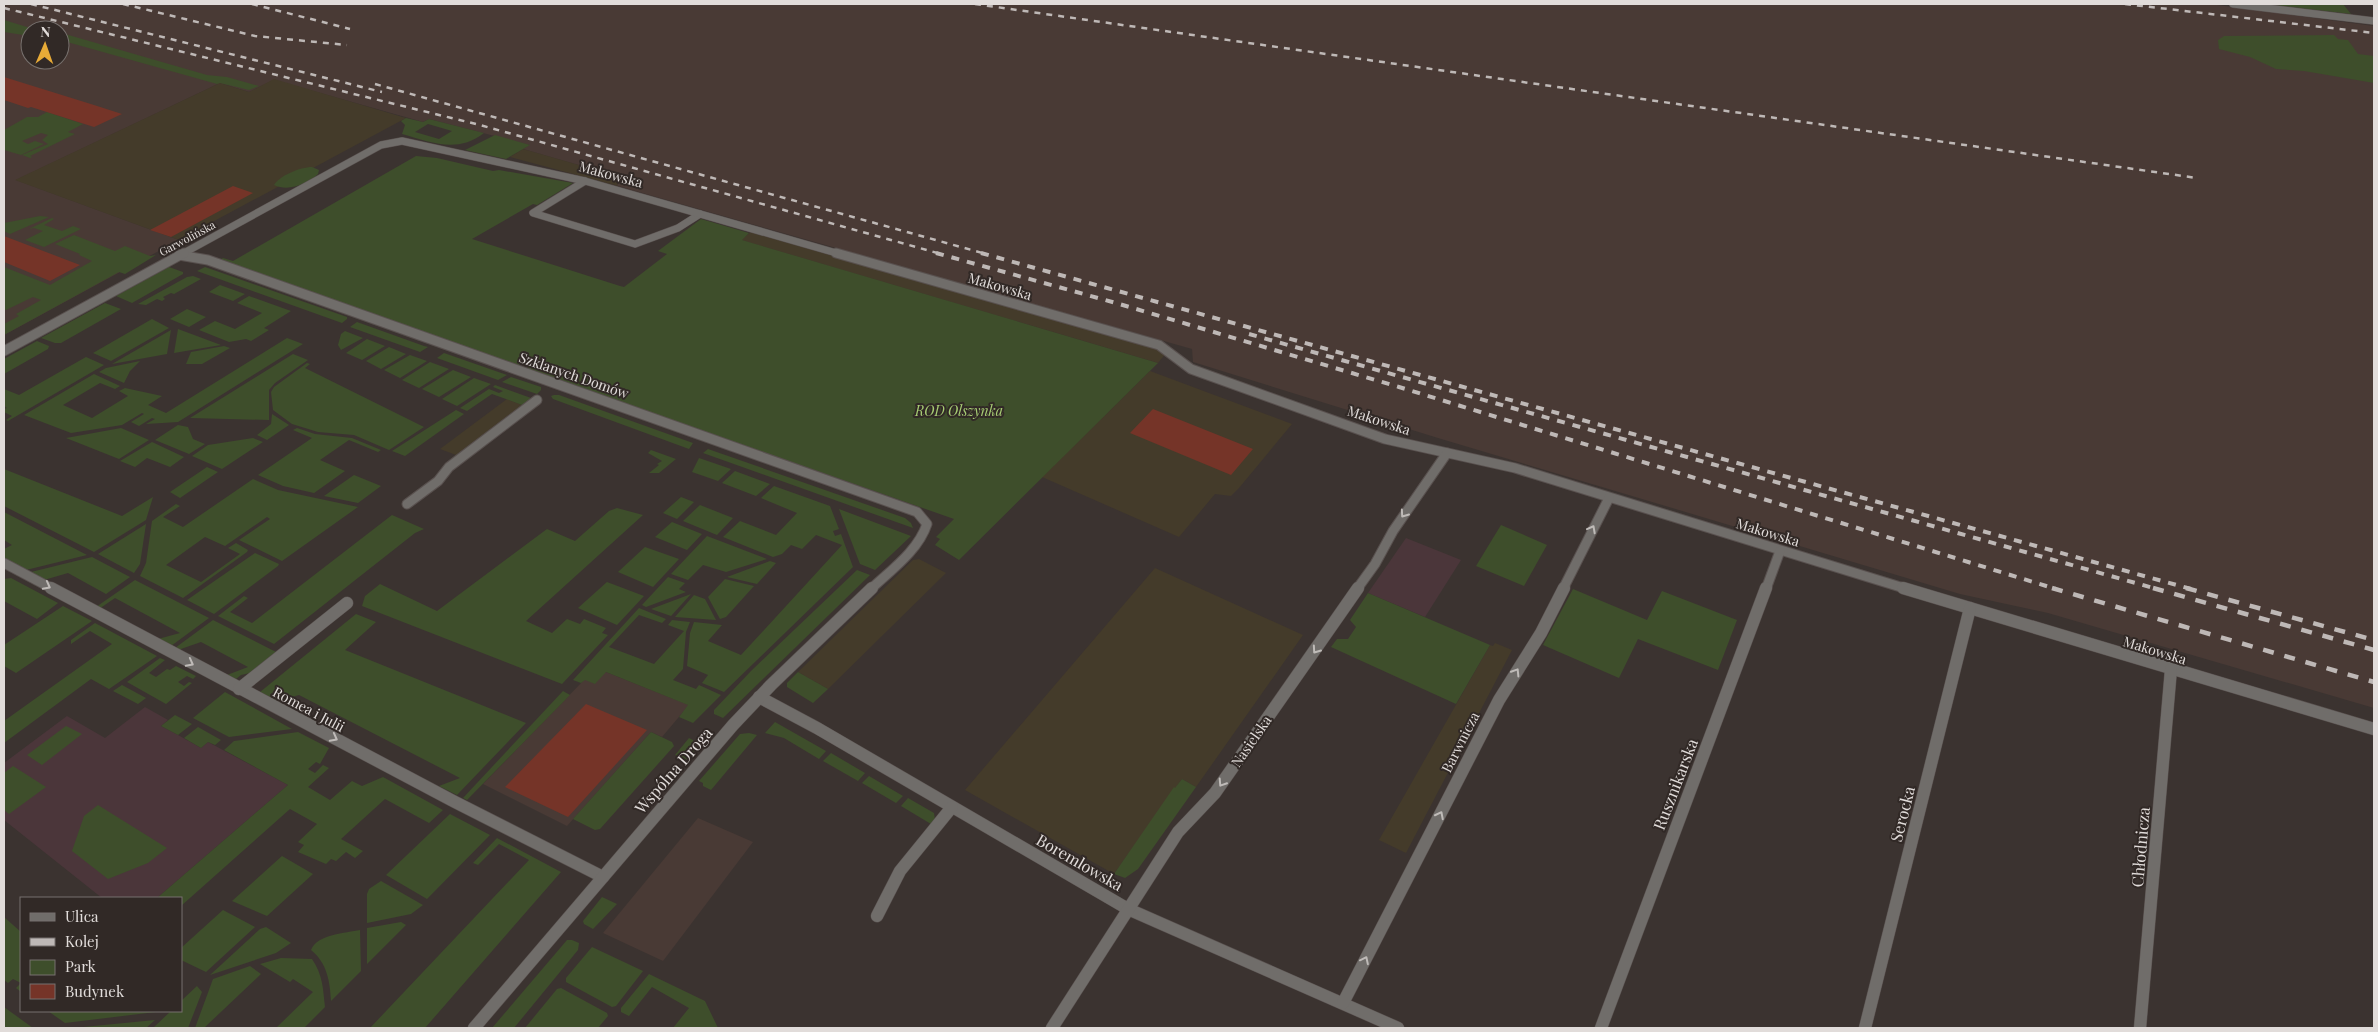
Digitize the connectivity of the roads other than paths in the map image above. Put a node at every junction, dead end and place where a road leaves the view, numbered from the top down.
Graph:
1 (2233, 4) edge
2 (2374, 21) edge
3 (381, 145) joint
4 (585, 181) junction
5 (700, 214) junction
6 (179, 255) junction
7 (4, 351) edge
8 (537, 400) dead end
9 (1447, 453) junction
10 (1609, 498) junction
11 (407, 504) dead end
12 (914, 548) joint
13 (1780, 551) junction
14 (4, 563) edge
15 (347, 603) dead end
16 (1970, 608) junction
17 (2171, 669) junction
18 (239, 689) junction
19 (759, 697) junction
20 (2374, 730) edge
21 (952, 807) junction
22 (603, 877) junction
23 (1128, 909) junction
24 (877, 916) dead end
25 (1343, 1003) junction
26 (474, 1028) edge
27 (1052, 1028) edge
28 (1398, 1028) edge
29 (1601, 1028) edge
30 (1865, 1028) edge
31 (2140, 1028) edge

1 - 2 street
3 - 4 street, Makowska
3 - 6 street, Garwolińska
4 - 5 street, Makowska
4 - 5 street
5 - 9 street, Makowska
6 - 7 street, Garwolińska
6 - 12 street, Szklanych Domów
8 - 11 street
9 - 10 street, Makowska
9 -> 23 street, Nasielska
10 - 13 street, Makowska
25 -> 10 street, Barwnicza
12 - 19 street, Wspólna Droga
13 - 16 street, Makowska
13 - 29 street, Rusznikarska
14 -> 18 street, Romea i Julii
15 - 18 street
16 - 17 street, Makowska
16 - 30 street, Serocka
17 - 20 street, Makowska
17 - 31 street, Chłodnicza
18 -> 22 street, Romea i Julii
19 - 21 street, Boremlowska
19 - 22 street, Wspólna Droga
21 - 23 street, Boremlowska
21 - 24 street
22 - 26 street, Wspólna Droga
23 - 25 street, Boremlowska
23 - 27 street, Nasielska
25 - 28 street, Boremlowska

